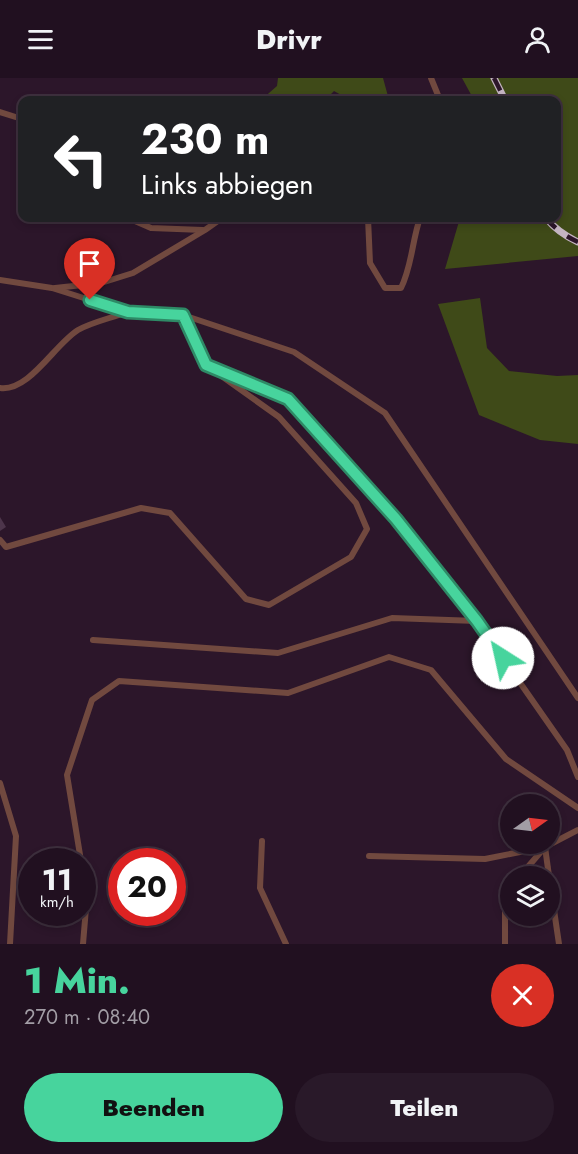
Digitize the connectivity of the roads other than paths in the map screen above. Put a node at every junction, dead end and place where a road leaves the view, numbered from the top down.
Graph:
1 (431, 78) edge
2 (438, 96) edge
3 (0, 112) edge
4 (18, 118) edge
5 (138, 222) edge
6 (216, 222) edge
7 (368, 222) edge
8 (419, 222) edge
9 (205, 230) junction
10 (0, 280) edge
11 (52, 288) junction
12 (128, 312) junction
13 (183, 315) junction
14 (206, 365) junction
15 (0, 388) edge
16 (0, 540) edge
17 (477, 621) junction
18 (93, 640) dead end
19 (578, 698) edge
20 (578, 777) edge
21 (0, 783) edge
22 (578, 808) edge
23 (578, 830) edge
24 (560, 839) edge
25 (262, 841) dead end
26 (79, 848) edge
27 (510, 854) edge
28 (539, 854) edge
29 (369, 856) dead end
30 (529, 866) edge
31 (84, 926) edge
32 (505, 926) edge
33 (556, 926) edge
34 (10, 944) edge
35 (83, 944) edge
36 (286, 944) edge
37 (505, 944) edge
38 (559, 944) edge

1 - 2 lane
3 - 4 lane
5 - 9 lane
6 - 9 lane
7 - 8 lane
9 - 11 lane
10 - 11 lane
11 - 12 lane
12 - 13 lane
12 - 15 lane
13 - 14 lane
13 - 19 lane
14 - 16 lane
14 - 17 lane
17 - 18 lane
17 - 20 lane
21 - 34 lane
22 - 26 lane
23 - 24 lane
25 - 36 lane
27 - 29 lane
28 - 30 lane
31 - 35 lane
32 - 37 lane
33 - 38 lane

